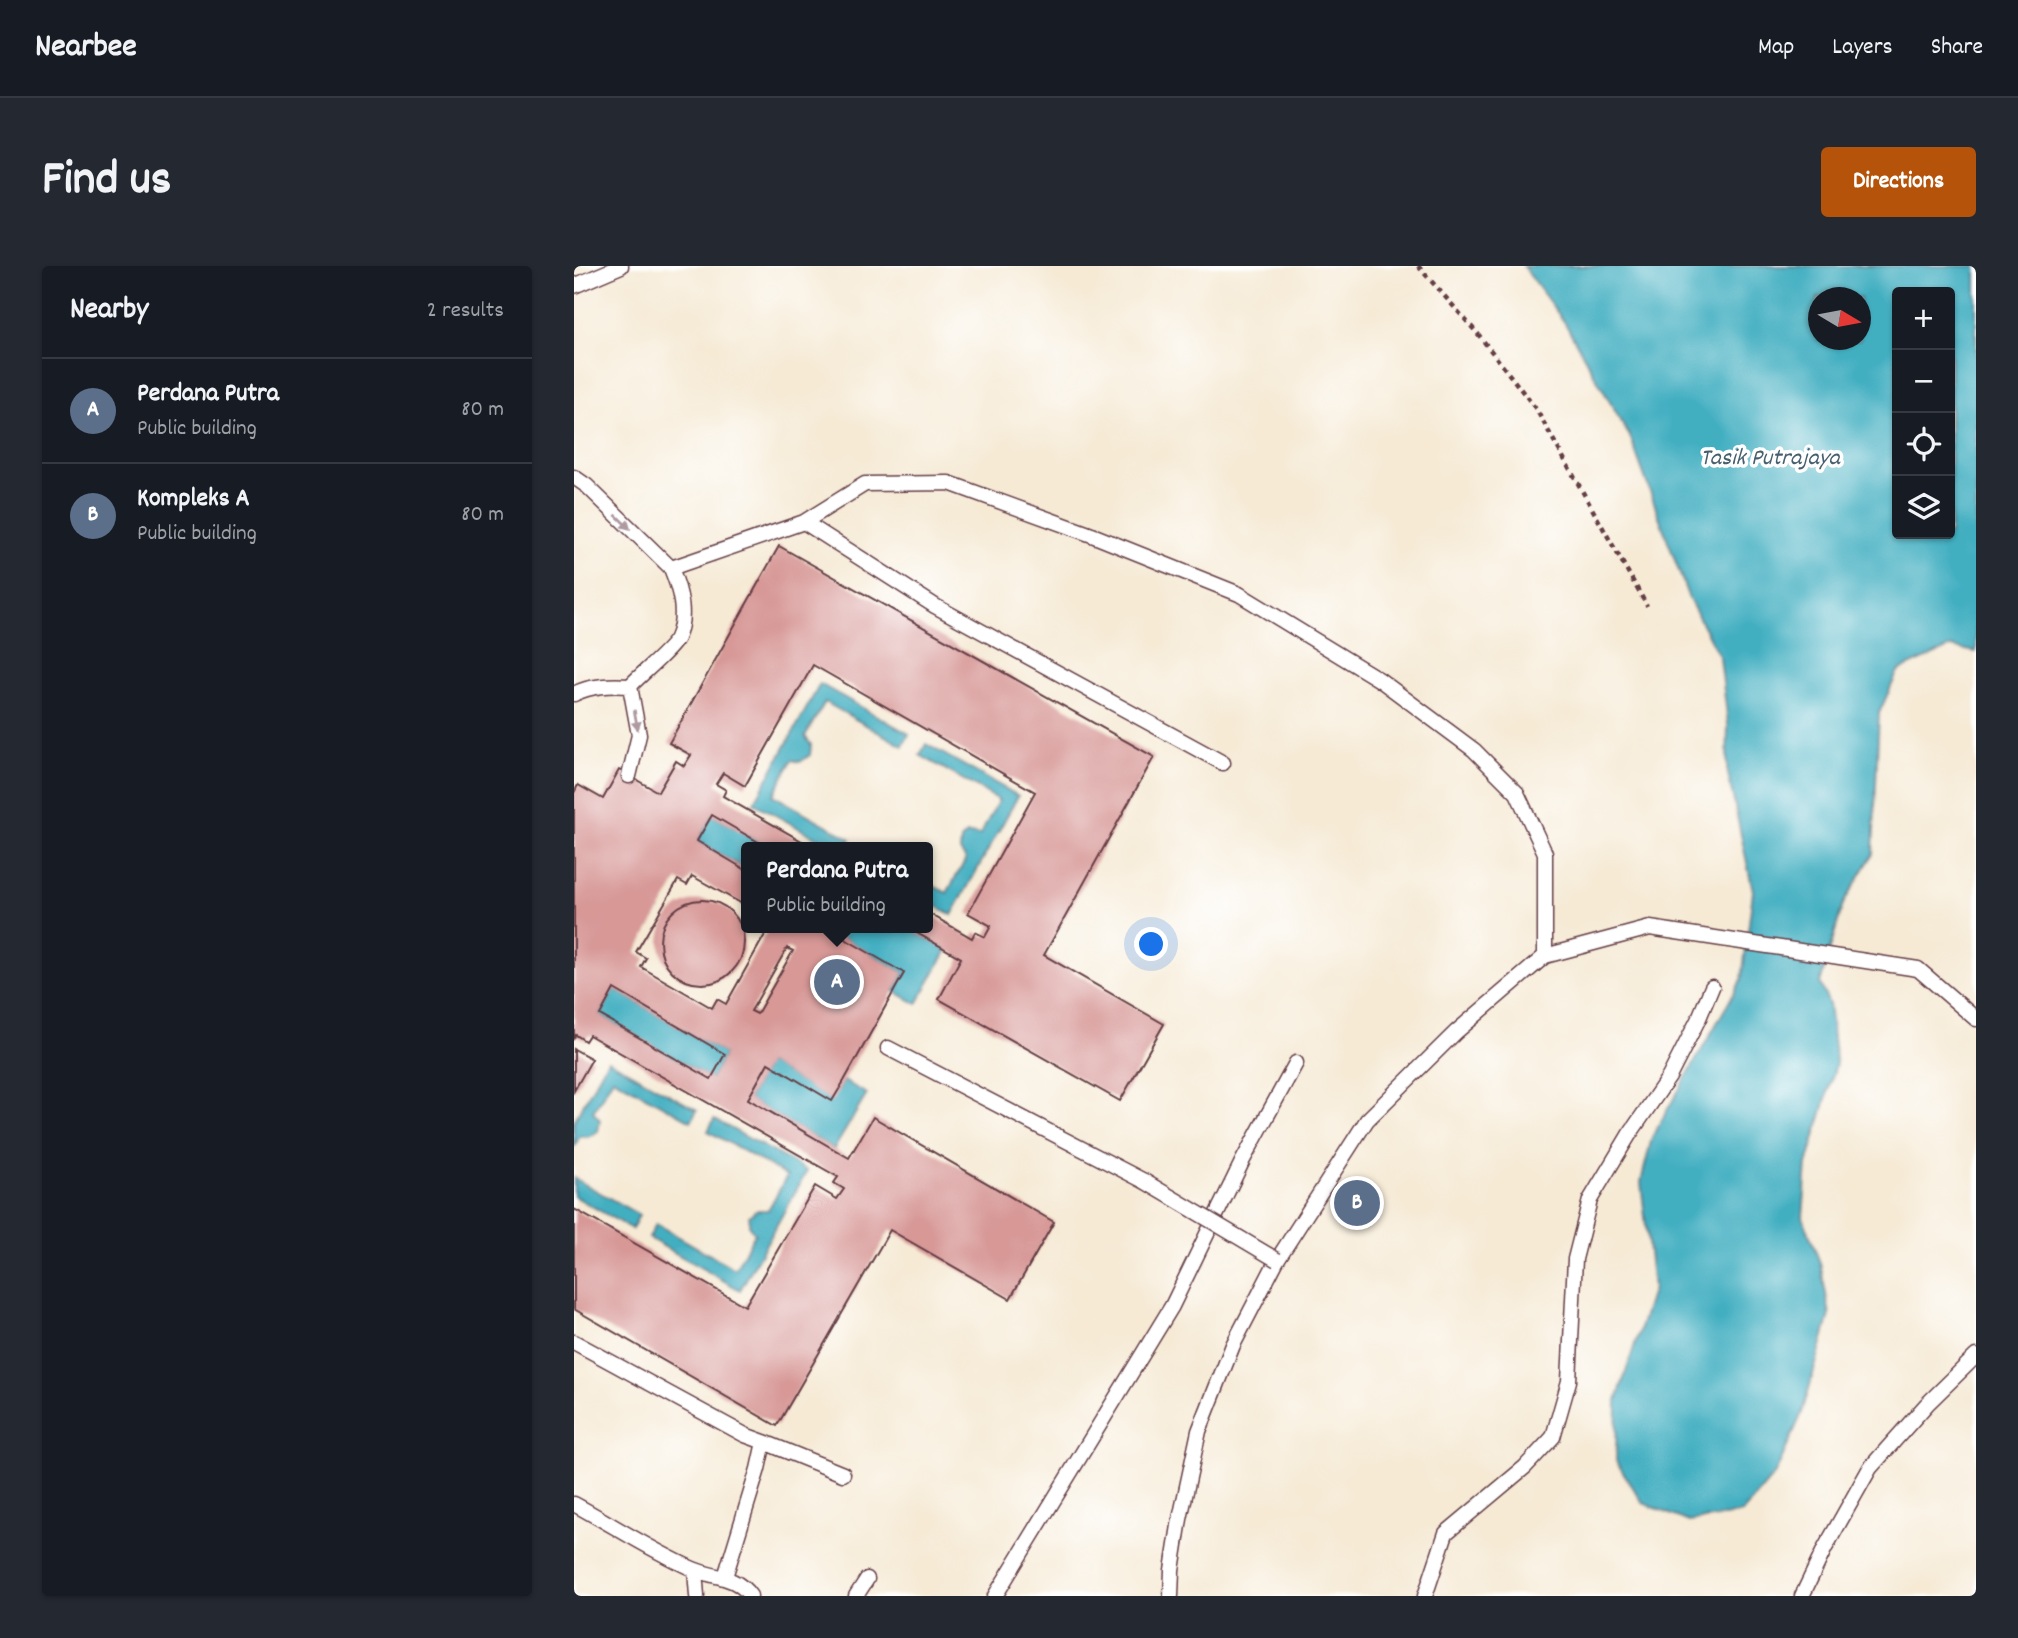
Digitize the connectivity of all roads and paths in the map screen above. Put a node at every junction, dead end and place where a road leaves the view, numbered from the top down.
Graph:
1 (621, 266) edge
2 (1418, 266) edge
3 (574, 286) edge
4 (574, 477) edge
5 (804, 522) junction
6 (671, 568) junction
7 (1647, 606) dead end
8 (630, 685) junction
9 (574, 694) edge
10 (1223, 762) dead end
11 (629, 776) dead end
12 (1545, 956) junction
13 (1712, 987) dead end
14 (1976, 1019) edge
15 (888, 1048) dead end
16 (1296, 1063) dead end
17 (1277, 1260) junction
18 (574, 1342) edge
19 (1976, 1356) edge
20 (764, 1442) junction
21 (843, 1474) dead end
22 (574, 1504) edge
23 (695, 1570) junction
24 (725, 1577) junction
25 (867, 1578) dead end
26 (697, 1596) edge
27 (750, 1596) edge
28 (856, 1596) edge
29 (995, 1596) edge
30 (1171, 1596) edge
31 (1425, 1596) edge
32 (1802, 1596) edge

1 - 3 lane
2 - 7 path
4 -> 6 lane
5 - 6 lane
5 - 10 lane
5 - 12 lane
6 - 8 lane
8 - 9 lane
8 -> 11 lane
12 - 14 lane
12 - 17 lane
13 - 31 lane
15 - 17 lane, bridge
16 - 29 lane
17 - 30 lane
18 - 20 lane
19 - 32 lane
20 - 21 lane
20 - 24 lane
22 - 23 lane
23 - 24 lane
23 - 26 lane
24 - 27 lane
25 - 28 lane

